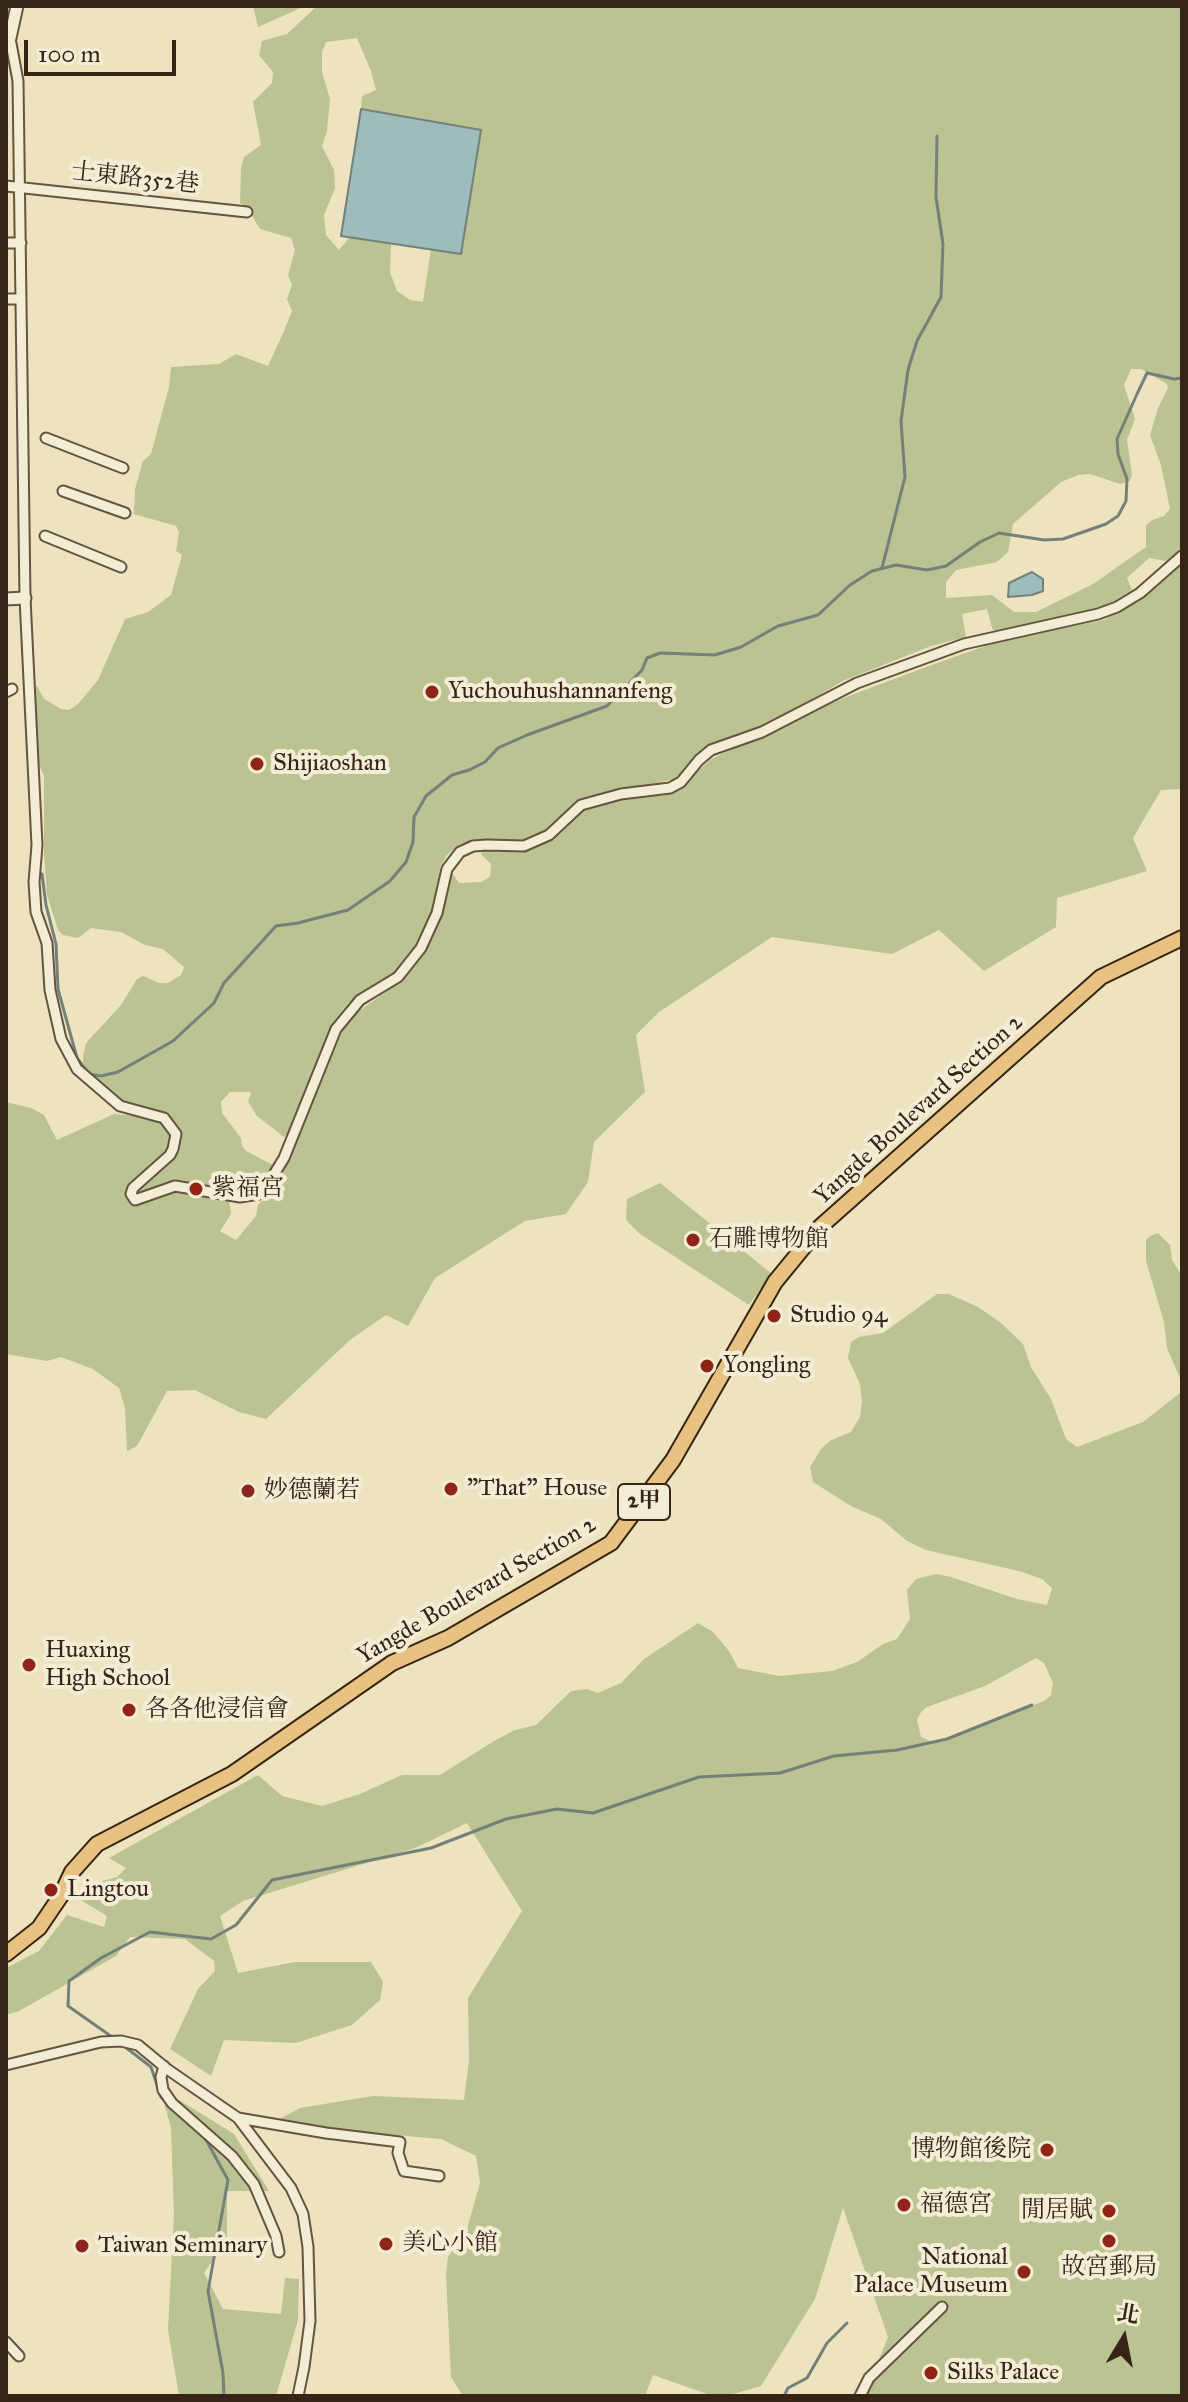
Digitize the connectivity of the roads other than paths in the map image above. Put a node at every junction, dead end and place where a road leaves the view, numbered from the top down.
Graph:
1 (17, 6) edge
2 (7, 37) edge
3 (6, 186) edge
4 (20, 187) junction
5 (247, 212) dead end
6 (6, 243) edge
7 (21, 243) junction
8 (6, 299) edge
9 (21, 299) junction
10 (46, 438) dead end
11 (123, 468) dead end
12 (63, 491) dead end
13 (125, 513) dead end
14 (45, 536) dead end
15 (1182, 556) edge
16 (121, 567) dead end
17 (25, 598) junction
18 (6, 599) edge
19 (1182, 938) edge
20 (6, 1954) edge
21 (6, 2065) edge
22 (164, 2066) junction
23 (238, 2118) junction
24 (439, 2176) dead end
25 (279, 2252) dead end
26 (942, 2307) dead end
27 (6, 2342) edge
28 (19, 2356) dead end
29 (298, 2396) edge
30 (860, 2396) edge

1 - 2 street
2 - 4 street
3 - 4 street, 士東路352巷
4 - 5 street, 士東路352巷
4 - 7 street
6 - 7 street
7 - 9 street
8 - 9 street
9 - 17 street
10 - 11 street
12 - 13 street
14 - 16 street
15 - 17 street
17 - 18 street
19 - 20 main road, Yangde Boulevard Section 2 / 2甲
21 - 22 street
22 - 23 street
22 - 25 street
23 - 24 street
23 - 29 street
26 - 30 street
27 - 28 street

